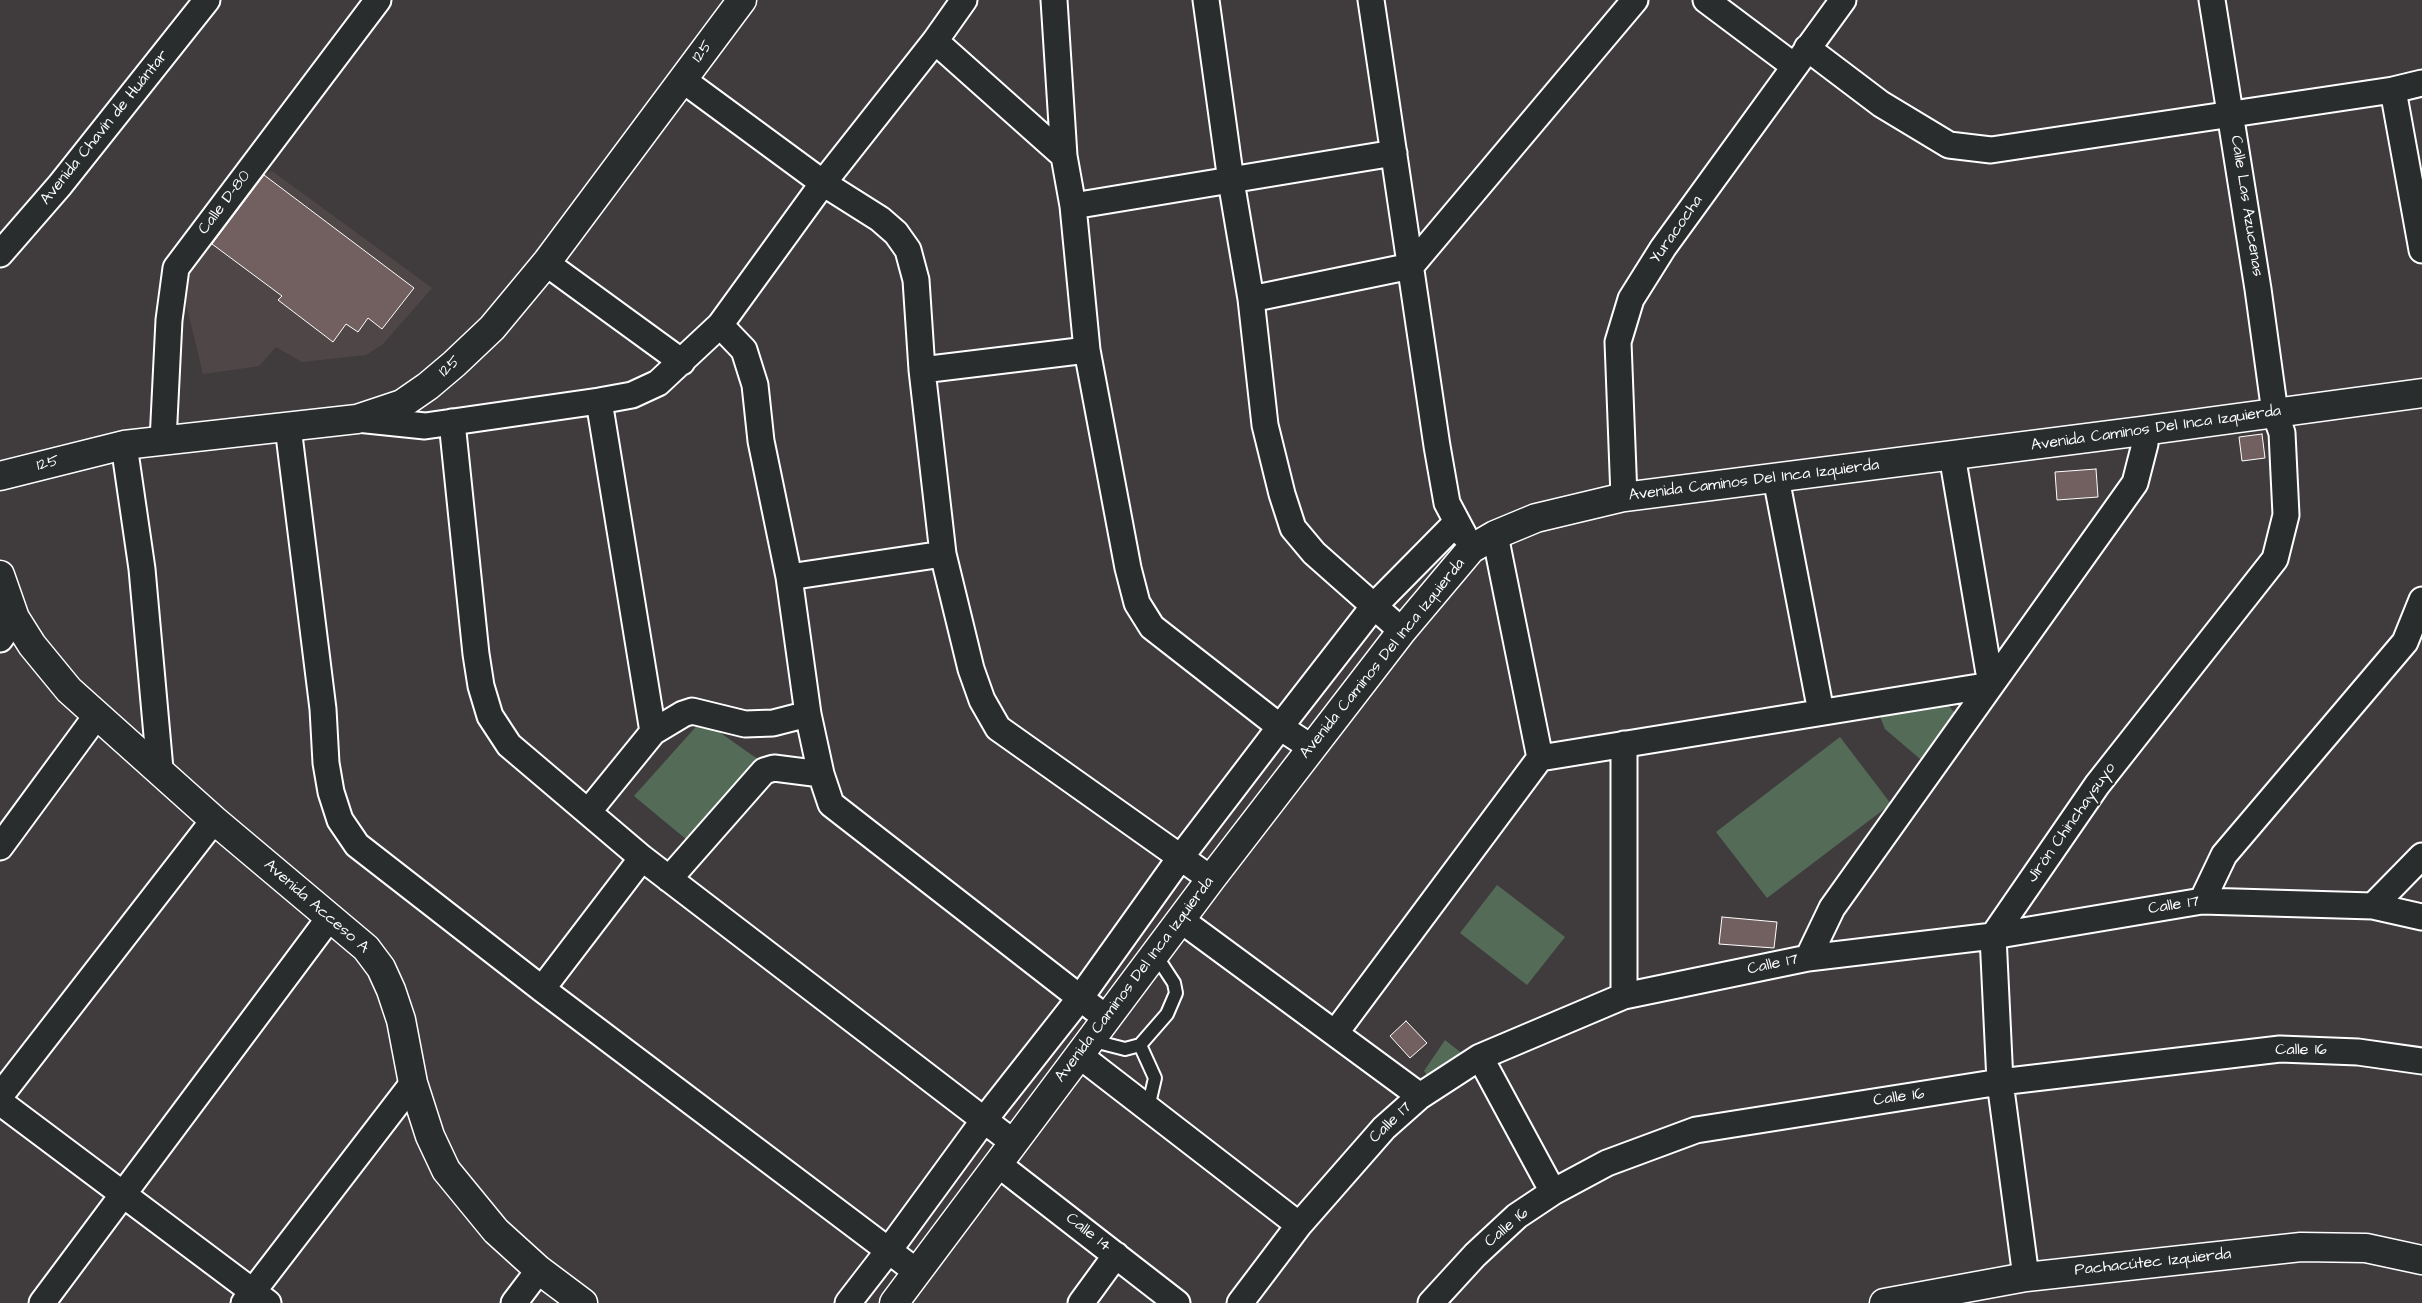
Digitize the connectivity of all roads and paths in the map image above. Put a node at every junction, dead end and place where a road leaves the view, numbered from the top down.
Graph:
1 (207, 0) edge
2 (378, 0) edge
3 (742, 0) edge
4 (964, 0) edge
5 (1054, 0) edge
6 (1206, 0) edge
7 (1371, 0) edge
8 (1635, 0) edge
9 (1706, 0) edge
10 (1843, 0) edge
11 (2212, 0) edge
12 (935, 42) junction
13 (1800, 57) junction
14 (683, 80) junction
15 (2422, 83) edge
16 (2393, 90) junction
17 (2231, 113) junction
18 (1394, 153) junction
19 (1064, 156) junction
20 (1231, 181) junction
21 (823, 183) junction
22 (1073, 206) junction
23 (2422, 250) edge
24 (0, 254) edge
25 (546, 263) junction
26 (1411, 266) junction
27 (1251, 299) junction
28 (720, 325) junction
29 (1087, 350) junction
30 (682, 362) junction
31 (922, 370) junction
32 (2422, 393) edge
33 (599, 401) junction
34 (2275, 413) junction
35 (357, 419) junction
36 (452, 422) junction
37 (288, 427) junction
38 (2142, 431) junction
39 (163, 441) junction
40 (124, 445) junction
41 (1952, 455) junction
42 (0, 476) edge
43 (1776, 478) junction
44 (1624, 497) junction
45 (1456, 522) junction
46 (1495, 535) junction
47 (1471, 549) junction
48 (943, 554) junction
49 (0, 575) edge
50 (789, 577) junction
51 (2422, 600) edge
52 (1374, 606) junction
53 (7, 629) edge
54 (1402, 631) junction
55 (2413, 642) edge
56 (1991, 685) junction
57 (1821, 712) junction
58 (808, 714) junction
59 (97, 715) junction
60 (1280, 727) junction
61 (653, 732) junction
62 (1624, 744) junction
63 (1312, 748) junction
64 (1540, 758) junction
65 (160, 770) junction
66 (821, 774) junction
67 (588, 812) junction
68 (214, 820) junction
69 (0, 847) edge
70 (2422, 856) edge
71 (642, 858) junction
72 (1180, 858) junction
73 (669, 879) junction
74 (1211, 879) junction
75 (2202, 901) junction
76 (2373, 906) junction
77 (330, 917) junction
78 (2422, 917) edge
79 (1181, 920) junction
80 (1993, 936) junction
81 (1155, 954) junction
82 (1808, 958) junction
83 (542, 989) junction
84 (1624, 996) junction
85 (1080, 998) junction
86 (1106, 1018) junction
87 (1336, 1032) junction
88 (1140, 1045) junction
89 (1085, 1048) junction
90 (1480, 1057) junction
91 (2422, 1061) edge
92 (2000, 1082) junction
93 (413, 1083) junction
94 (0, 1096) edge
95 (1420, 1096) junction
96 (0, 1102) edge
97 (1148, 1108) junction
98 (984, 1120) junction
99 (1006, 1153) junction
100 (1553, 1192) junction
101 (123, 1193) junction
102 (1299, 1225) junction
103 (889, 1250) junction
104 (1116, 1255) junction
105 (2422, 1260) edge
106 (539, 1270) junction
107 (917, 1272) junction
108 (2026, 1278) junction
109 (255, 1299) edge
110 (42, 1303) edge
111 (514, 1303) edge
112 (583, 1303) edge
113 (848, 1303) edge
114 (894, 1303) edge
115 (1081, 1303) edge
116 (1177, 1303) edge
117 (1240, 1303) edge
118 (1431, 1303) edge
119 (1884, 1303) edge

1 - 24 street, Avenida Chavín de Huántar
2 - 39 street, Calle D-80
3 - 14 main road, 125
4 - 12 street
5 - 19 street
6 - 20 street
7 - 18 street
8 - 26 street
9 - 13 street
10 - 13 street, Yuracocha
11 - 17 street, Calle Las Azucenas
12 - 19 street
12 - 21 street
13 - 17 street
13 - 44 street, Yuracocha
14 - 21 street
14 - 25 main road, 125
15 - 16 street
16 - 17 street
16 - 23 street
17 - 34 street, Calle Las Azucenas
18 - 20 street
18 - 26 street
19 - 22 street
20 - 22 street
20 - 27 street
21 - 28 street
21 - 31 street
22 - 29 street
25 - 30 street
25 - 35 main road, 125
26 - 27 street
26 - 45 street
27 - 52 street
28 - 30 street
28 - 50 street
29 - 31 street
29 - 60 street
30 - 33 street
31 - 48 street
32 - 34 main road, Avenida Caminos Del Inca Izquierda
33 - 36 street
33 - 61 street
34 - 38 main road, Avenida Caminos Del Inca Izquierda
34 - 80 street, Jirón Chinchaysuyo
35 - 36 street
35 - 37 main road, 125
36 - 67 street, Calle 14
37 - 39 main road, 125
37 - 83 street
38 - 41 main road, Avenida Caminos Del Inca Izquierda
38 - 56 street
39 - 40 main road, 125
40 - 42 main road, 125
40 - 65 street
41 - 43 main road, Avenida Caminos Del Inca Izquierda
41 - 56 street
43 - 44 main road, Avenida Caminos Del Inca Izquierda
43 - 57 street
44 - 46 main road, Avenida Caminos Del Inca Izquierda
45 - 47 street
45 - 52 street
46 - 47 main road, Avenida Caminos Del Inca Izquierda
46 - 64 street
47 - 54 main road, Avenida Caminos Del Inca Izquierda
48 - 50 street
48 - 72 street
49 - 53 main road, Avenida Acceso A
50 - 58 street
51 - 55 street
52 - 54 street
52 - 60 street
53 - 59 main road, Avenida Acceso A
54 - 63 main road, Avenida Caminos Del Inca Izquierda
55 - 75 street
56 - 57 street
56 - 82 street
57 - 62 street
58 - 61 street
58 - 66 street
59 - 65 main road, Avenida Acceso A
59 - 69 street
60 - 63 street
60 - 72 street
61 - 67 street
62 - 64 street
62 - 84 street
63 - 74 main road, Avenida Caminos Del Inca Izquierda
64 - 87 street
65 - 68 main road, Avenida Acceso A
66 - 73 street
66 - 85 street
67 - 71 street, Calle 14
68 - 77 main road, Avenida Acceso A
68 - 94 street
70 - 76 street
71 - 73 street, Calle 14
71 - 83 street
72 - 74 street
72 - 85 street
73 - 98 street, Calle 14
74 - 79 main road, Avenida Caminos Del Inca Izquierda
75 - 76 street, Calle 17
75 - 80 street, Calle 17
76 - 78 street, Calle 17
77 - 93 main road, Avenida Acceso A
77 - 101 street
79 - 81 main road, Avenida Caminos Del Inca Izquierda
79 - 87 street
80 - 82 street, Calle 17
80 - 92 street
81 - 86 main road, Avenida Caminos Del Inca Izquierda
81 - 88 lane
82 - 84 street, Calle 17
83 - 103 street
84 - 90 street, Calle 17
85 - 86 street
85 - 98 street
86 - 89 main road, Avenida Caminos Del Inca Izquierda
87 - 95 street
88 - 89 lane
88 - 97 lane
89 - 97 street
89 - 99 main road, Avenida Caminos Del Inca Izquierda
90 - 95 street, Calle 17
90 - 100 street
91 - 92 street, Calle 16
92 - 100 street, Calle 16
92 - 108 street
93 - 106 main road, Avenida Acceso A
93 - 109 street
95 - 102 street, Calle 17
96 - 101 street
97 - 102 street
98 - 99 street, Calle 14
98 - 103 street
99 - 104 street, Calle 14
99 - 107 main road, Avenida Caminos Del Inca Izquierda
100 - 118 street, Calle 16
101 - 109 street
101 - 110 street
102 - 117 street, Calle 17
103 - 107 street
103 - 113 street
104 - 115 street
104 - 116 street, Calle 14
105 - 108 main road, Pachacútec Izquierda
106 - 111 street
106 - 112 main road, Avenida Acceso A
107 - 114 main road, Avenida Caminos Del Inca Izquierda
108 - 119 main road, Pachacútec Izquierda

